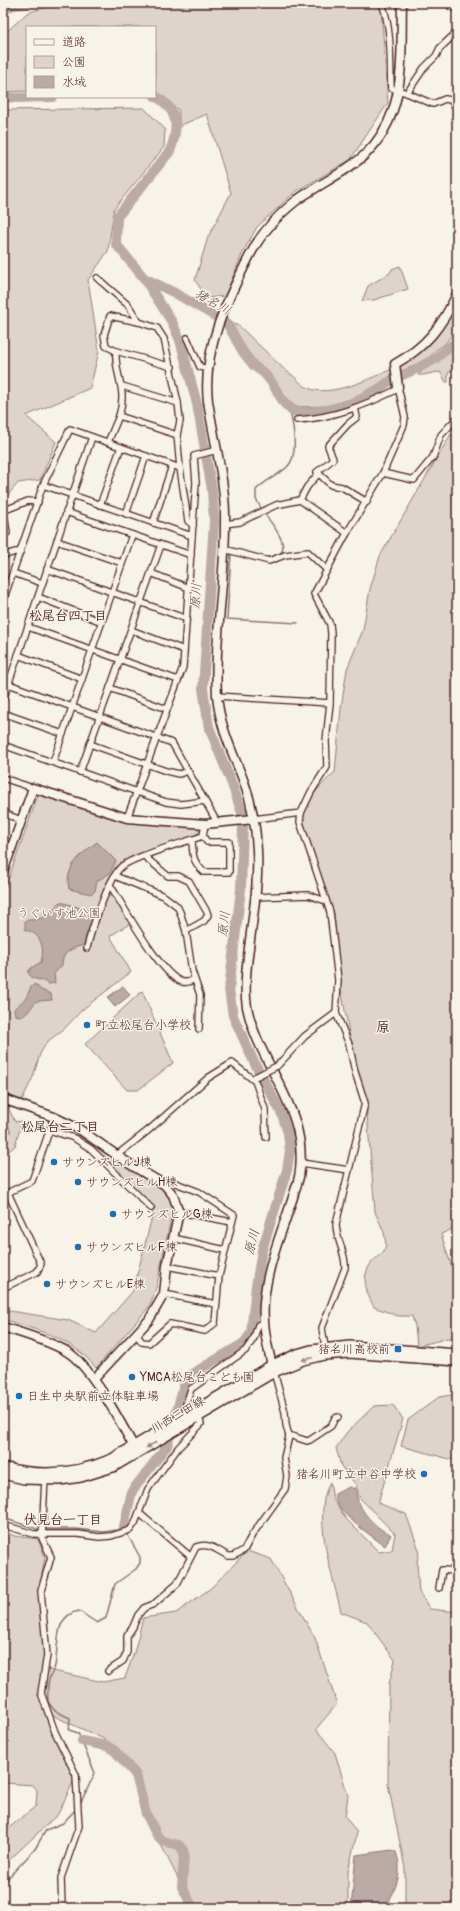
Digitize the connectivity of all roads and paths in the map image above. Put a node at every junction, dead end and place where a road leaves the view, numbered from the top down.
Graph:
1 (382, 3) edge
2 (402, 3) edge
3 (457, 32) edge
4 (398, 91) junction
5 (407, 93) junction
6 (457, 110) edge
7 (97, 278) dead end
8 (457, 294) edge
9 (139, 322) junction
10 (187, 338) dead end
11 (116, 351) junction
12 (172, 367) junction
13 (208, 369) junction
14 (122, 386) junction
15 (398, 388) junction
16 (178, 403) junction
17 (356, 408) junction
18 (119, 416) junction
19 (457, 418) edge
20 (297, 420) dead end
21 (177, 435) junction
22 (92, 437) junction
23 (108, 442) junction
24 (121, 447) junction
25 (217, 450) junction
26 (146, 456) junction
27 (172, 466) junction
28 (180, 468) junction
29 (319, 473) junction
30 (383, 473) junction
31 (44, 485) junction
32 (72, 495) junction
33 (300, 500) junction
34 (38, 502) junction
35 (367, 502) junction
36 (100, 505) junction
37 (66, 512) junction
38 (126, 514) junction
39 (153, 523) junction
40 (225, 524) junction
41 (193, 525) junction
42 (347, 533) junction
43 (3, 535) edge
44 (132, 535) junction
45 (192, 536) junction
46 (57, 541) junction
47 (161, 545) junction
48 (224, 549) junction
49 (20, 552) junction
50 (191, 555) junction
51 (3, 556) edge
52 (122, 563) junction
53 (47, 569) junction
54 (327, 570) junction
55 (13, 573) junction
56 (151, 574) junction
57 (42, 583) junction
58 (189, 588) junction
59 (112, 592) junction
60 (38, 598) junction
61 (3, 601) edge
62 (141, 602) junction
63 (187, 619) junction
64 (102, 622) junction
65 (28, 627) junction
66 (131, 630) junction
67 (92, 650) junction
68 (184, 650) junction
69 (18, 656) junction
70 (120, 660) junction
71 (82, 679) junction
72 (178, 680) junction
73 (6, 683) edge
74 (110, 688) junction
75 (216, 696) junction
76 (3, 700) edge
77 (330, 703) junction
78 (72, 707) junction
79 (167, 709) junction
80 (3, 713) edge
81 (100, 717) junction
82 (63, 734) junction
83 (156, 737) junction
84 (90, 744) junction
85 (3, 745) edge
86 (53, 762) junction
87 (147, 764) junction
88 (188, 771) junction
89 (80, 772) junction
90 (3, 778) edge
91 (33, 788) junction
92 (136, 791) junction
93 (205, 801) junction
94 (3, 813) edge
95 (301, 813) junction
96 (127, 818) junction
97 (254, 819) junction
98 (21, 820) junction
99 (205, 824) junction
100 (218, 824) junction
101 (203, 836) junction
102 (192, 840) junction
103 (144, 856) junction
104 (3, 872) edge
105 (115, 876) junction
106 (110, 885) junction
107 (254, 897) junction
108 (326, 901) junction
109 (186, 931) junction
110 (86, 948) dead end
111 (194, 979) junction
112 (336, 1013) junction
113 (199, 1029) dead end
114 (254, 1078) junction
115 (3, 1099) edge
116 (54, 1117) junction
117 (49, 1130) junction
118 (266, 1137) dead end
119 (117, 1155) junction
120 (301, 1163) junction
121 (349, 1170) junction
122 (165, 1185) junction
123 (6, 1194) edge
124 (151, 1208) dead end
125 (179, 1212) junction
126 (232, 1222) junction
127 (173, 1238) junction
128 (225, 1250) junction
129 (167, 1266) junction
130 (219, 1276) junction
131 (3, 1288) edge
132 (164, 1294) junction
133 (216, 1304) junction
134 (265, 1322) junction
135 (3, 1327) edge
136 (136, 1334) junction
137 (325, 1347) junction
138 (457, 1354) edge
139 (457, 1361) edge
140 (273, 1369) junction
141 (94, 1379) junction
142 (198, 1414) junction
143 (338, 1417) dead end
144 (183, 1418) junction
145 (289, 1435) junction
146 (135, 1450) junction
147 (3, 1467) edge
148 (3, 1474) edge
149 (45, 1477) junction
150 (139, 1513) junction
151 (3, 1525) edge
152 (43, 1531) junction
153 (190, 1556) junction
154 (457, 1571) edge
155 (439, 1588) dead end
156 (108, 1671) dead end
157 (62, 1908) edge

1 - 4 street
2 - 4 street
3 - 5 street
4 - 5 street
4 - 13 street
5 - 6 street
7 - 9 street
8 - 15 street
9 - 11 street
9 - 12 street
10 - 13 street
11 - 12 street
11 - 14 street
12 - 16 street
13 - 25 street
14 - 16 street
14 - 18 street
15 - 17 street
15 - 30 street
16 - 21 street
17 - 20 street
17 - 29 street
18 - 21 street
18 - 23 street
19 - 30 street
21 - 28 street
22 - 23 street
22 - 31 street
22 - 32 street
23 - 24 street
24 - 26 street
24 - 36 street
25 - 40 street
25 - 41 street
26 - 27 street
26 - 38 street
27 - 28 street
27 - 39 street
28 - 41 street
29 - 33 street
29 - 35 street
30 - 35 street
31 - 32 street
31 - 34 street
32 - 36 street
32 - 37 street
33 - 40 street
33 - 42 street
34 - 43 street
34 - 49 street
35 - 42 street
36 - 38 street
37 - 44 street
37 - 46 street
38 - 39 street
39 - 45 street
40 - 48 street
41 - 45 street
42 - 54 street
44 - 47 street
44 - 52 street
45 - 50 street
46 - 52 street
46 - 53 street
47 - 50 street
47 - 56 street
48 - 54 street
48 - 75 street
49 - 51 street
49 - 55 street
50 - 58 street
52 - 59 street
53 - 57 street
53 - 59 street
54 - 77 street
55 - 57 street
55 - 61 street
56 - 58 street
56 - 62 street
57 - 60 street
58 - 63 street
59 - 62 street
59 - 64 street
60 - 64 street
60 - 65 street
62 - 63 street
62 - 66 street
63 - 68 street
64 - 67 street
65 - 67 street
65 - 69 street
66 - 68 street
66 - 70 street
67 - 70 street
67 - 71 street
68 - 72 street
69 - 71 street
69 - 73 street
70 - 72 street
70 - 74 street
71 - 78 street
72 - 79 street
73 - 76 street
73 - 78 street
74 - 79 street
74 - 81 street
75 - 77 street
75 - 97 street
77 - 95 street
78 - 81 street
78 - 82 street
79 - 83 street
80 - 82 street
81 - 83 street
81 - 84 street
82 - 86 street
83 - 87 street
83 - 88 street
84 - 87 street
84 - 89 street
85 - 86 street
86 - 89 street
87 - 88 street
87 - 92 street
88 - 93 street
89 - 92 street
90 - 91 street
91 - 96 street
91 - 98 street
92 - 93 street
92 - 96 street
93 - 100 street
94 - 98 street
95 - 97 street
95 - 108 street
96 - 99 street
97 - 100 street
97 - 107 street
98 - 104 street
99 - 100 street
99 - 101 street
101 - 102 street
101 - 102 street
102 - 103 street
103 - 105 street
103 - 109 street
105 - 106 street
105 - 109 street
106 - 110 street
106 - 111 street
107 - 108 street
107 - 120 street
108 - 112 street
109 - 111 street
111 - 113 street
112 - 114 street, bridge
112 - 121 street
114 - 118 street
114 - 119 street
115 - 116 street
116 - 117 street
116 - 119 street
117 - 123 street
117 - 124 street
119 - 122 street
120 - 121 street
120 - 134 street
121 - 137 street
122 - 125 street
122 - 126 street
123 - 131 street
125 - 126 street
125 - 127 street
126 - 128 street
127 - 128 street
127 - 129 street
128 - 130 street
129 - 130 street
129 - 132 street
130 - 133 street
132 - 133 street
132 - 136 street
133 - 136 street
134 - 140 street
134 - 144 street
135 - 141 street
136 - 141 street
137 - 138 main road, 川西三田線
137 - 140 main road, 川西三田線
139 -> 140 main road, 川西三田線
140 - 142 main road, 川西三田線
140 - 145 street
141 - 146 street
142 - 144 main road, 川西三田線
142 -> 146 main road, 川西三田線
142 - 150 street
143 - 145 street
144 - 146 main road, 川西三田線
145 - 153 street
146 - 149 main road, 川西三田線
147 - 149 main road, 川西三田線
148 - 149 main road, 川西三田線
149 - 152 street
150 - 152 street
150 - 153 street
151 - 152 street
152 - 157 street
153 - 156 street
154 - 155 street

